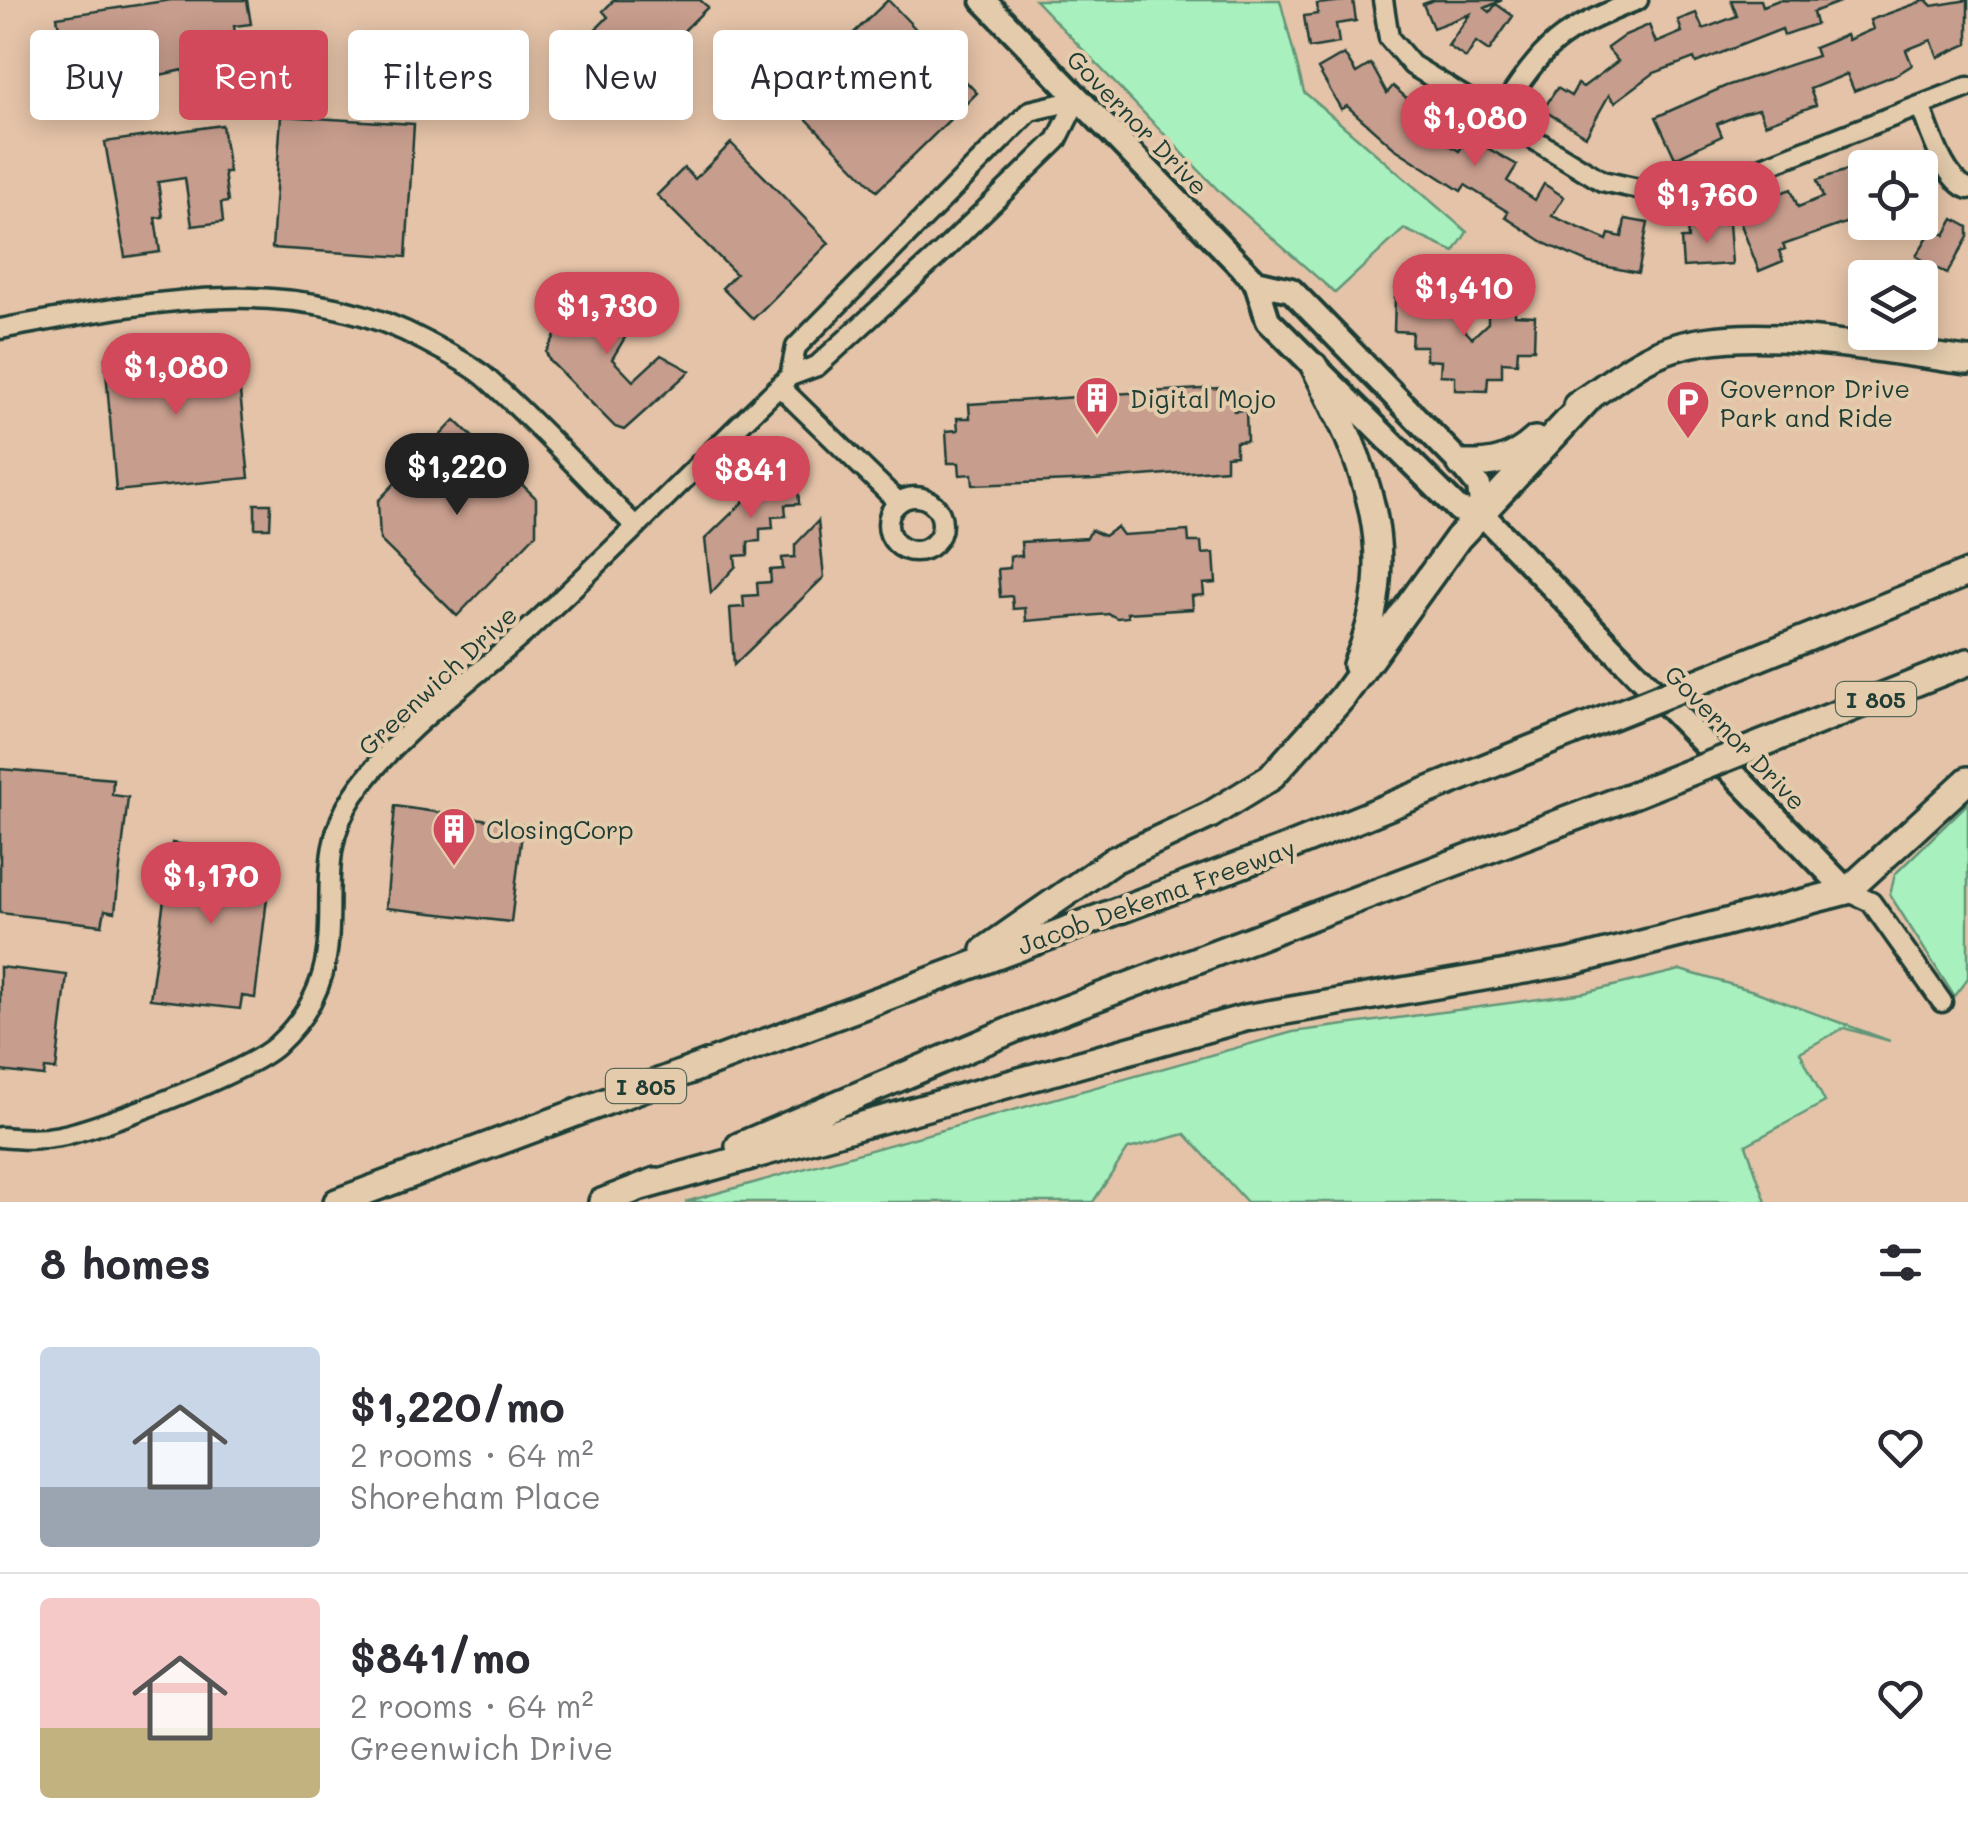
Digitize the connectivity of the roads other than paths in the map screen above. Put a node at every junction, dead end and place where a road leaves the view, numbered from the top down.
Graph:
1 (983, 0) edge
2 (1383, 0) edge
3 (1638, 0) edge
4 (1968, 87) edge
5 (1077, 100) junction
6 (1920, 106) junction
7 (1498, 115) junction
8 (1968, 189) edge
9 (1256, 282) junction
10 (0, 329) edge
11 (1968, 360) edge
12 (1314, 366) junction
13 (784, 381) junction
14 (1592, 396) junction
15 (1461, 464) junction
16 (898, 502) dead end
17 (1482, 514) junction
18 (636, 527) junction
19 (1968, 574) edge
20 (1968, 662) edge
21 (1342, 698) junction
22 (1968, 780) edge
23 (1847, 891) junction
24 (956, 970) junction
25 (1942, 1002) dead end
26 (0, 1137) edge
27 (641, 1187) junction
28 (337, 1202) edge
29 (602, 1202) edge

1 - 5 main road, Governor Drive
2 - 7 street
3 - 7 street
4 - 6 street
5 - 9 main road, Governor Drive
5 - 13 street, Greenwich Drive
5 - 13 street, Greenwich Drive
6 - 7 street
6 - 8 street
9 - 12 main road, Governor Drive
9 - 15 main road, Governor Drive
10 - 18 street
11 - 14 highway
12 - 17 main road, Governor Drive
12 - 21 highway
13 - 16 street
13 - 18 street, Greenwich Drive
14 - 15 highway
14 - 17 highway
15 - 17 main road, Governor Drive
17 - 21 highway
17 - 23 main road, Governor Drive
18 - 26 street, Greenwich Drive
19 - 24 highway, Jacob Dekema Freeway / I 805, bridge
20 - 27 highway, I 805, bridge
21 - 24 highway
22 - 23 highway
23 - 25 street, Governor Drive
23 - 27 highway
24 - 28 highway, Jacob Dekema Freeway / I 805
27 - 29 highway, I 805

